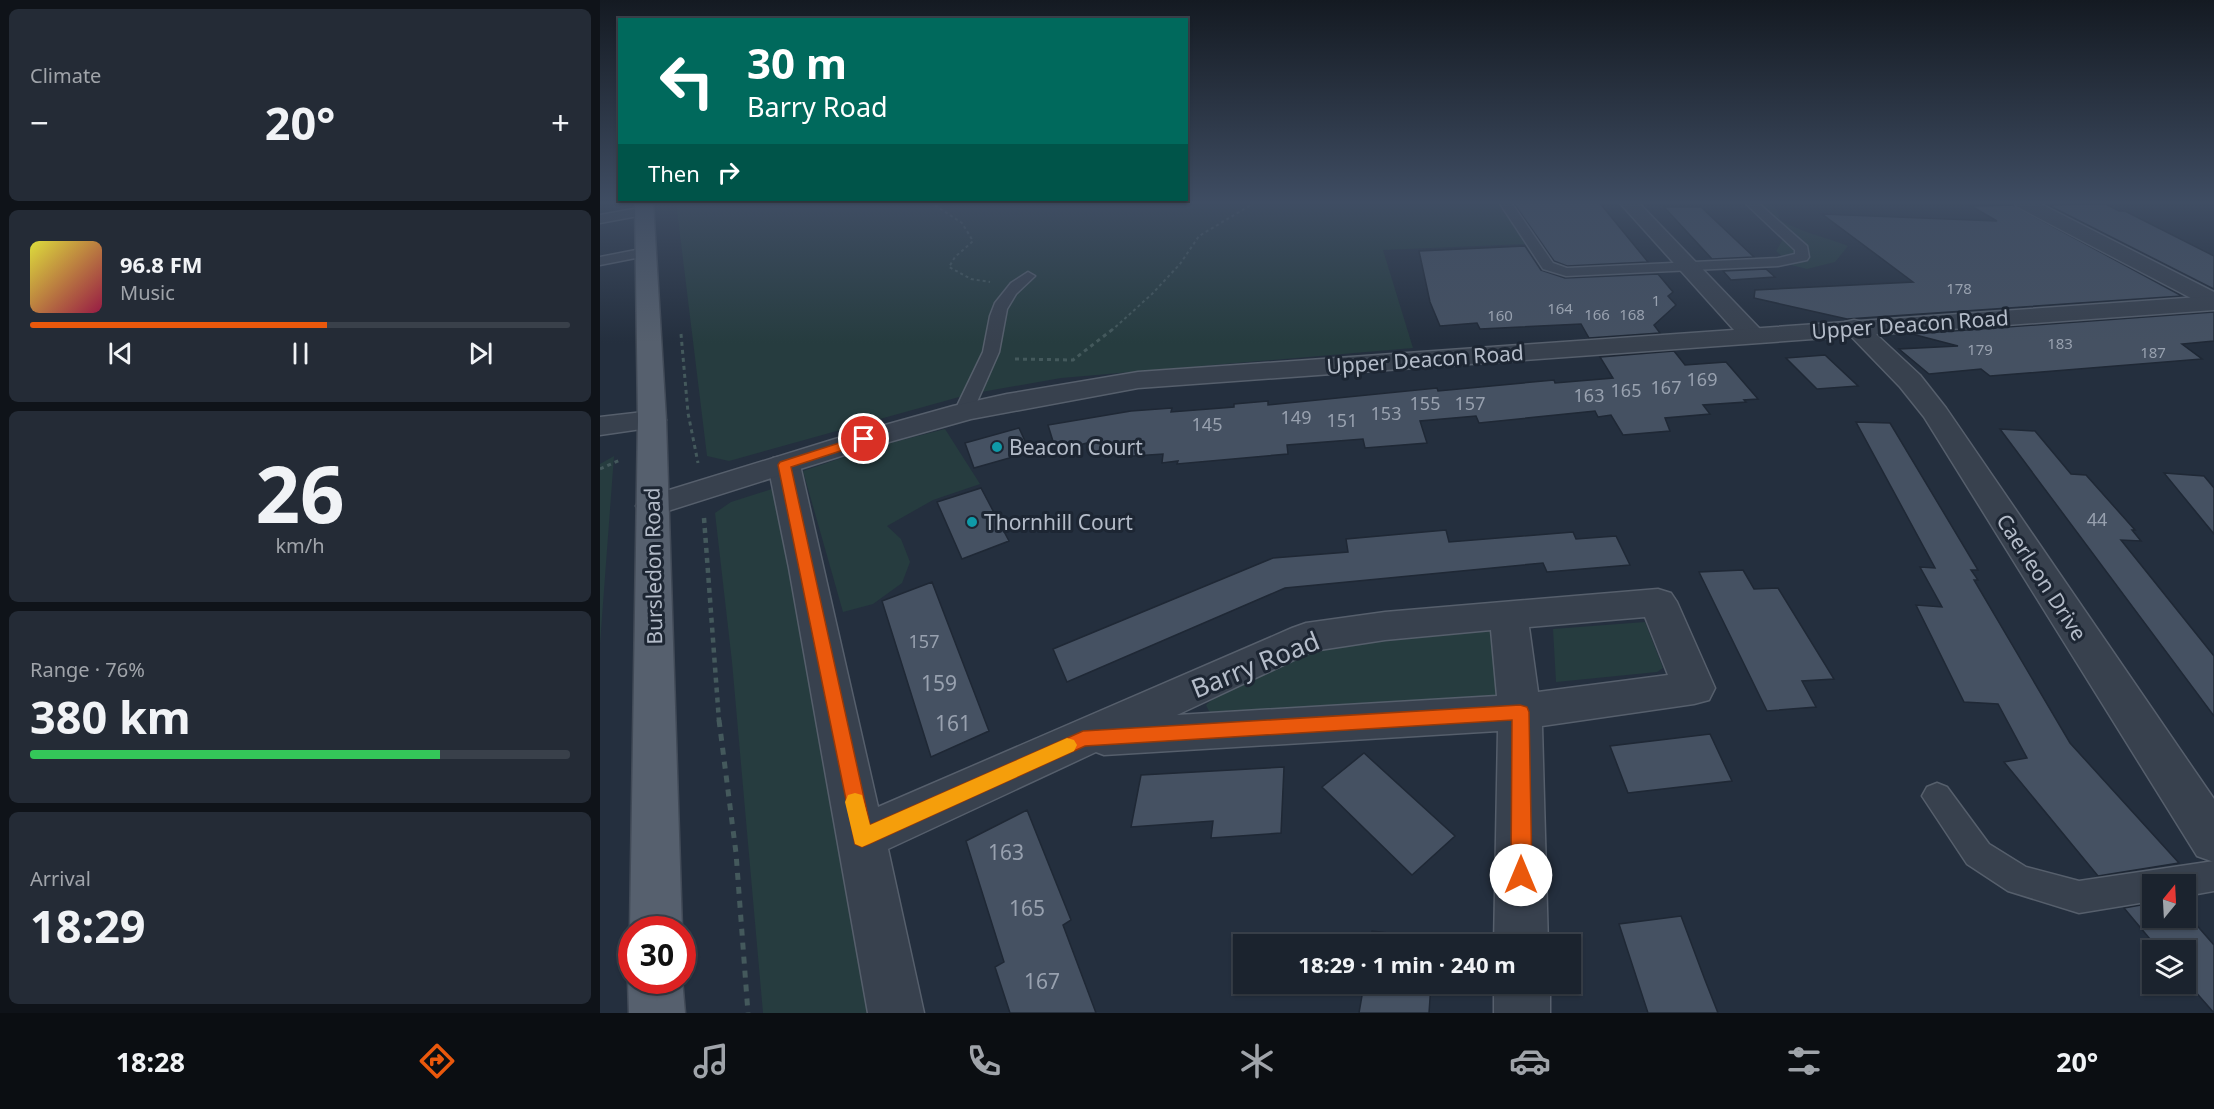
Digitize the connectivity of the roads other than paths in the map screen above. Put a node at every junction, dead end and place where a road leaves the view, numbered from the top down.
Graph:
1 (1537, 249) edge
2 (1672, 249) edge
3 (1802, 249) edge
4 (2113, 249) edge
5 (646, 252) joint
6 (600, 261) edge
7 (1688, 266) junction
8 (1028, 276) dead end
9 (2214, 302) edge
10 (1854, 327) junction
11 (1752, 334) junction
12 (964, 411) junction
13 (652, 420) junction
14 (600, 426) edge
15 (784, 465) junction
16 (652, 506) junction
17 (1508, 615) junction
18 (1520, 712) junction
19 (1083, 738) junction
20 (1937, 796) dead end
21 (862, 837) junction
22 (2214, 840) edge
23 (2214, 876) edge
24 (2196, 879) edge
25 (2142, 887) edge
26 (656, 916) edge
27 (1521, 934) edge
28 (656, 994) edge
29 (1522, 994) edge
30 (657, 1013) edge
31 (896, 1013) edge
32 (1522, 1013) edge

1 - 7 lane
2 - 7 street
3 - 7 lane
4 - 9 street
5 - 6 lane
5 - 13 main road, Bursledon Road
7 - 11 street
8 - 12 lane
9 - 10 street, Upper Deacon Road
10 - 11 street, Upper Deacon Road
10 - 22 street, Caerleon Drive
11 - 12 street, Upper Deacon Road
12 - 15 street, Upper Deacon Road
13 - 14 street
13 - 16 main road, Bursledon Road
15 - 16 street, Upper Deacon Road
15 - 21 street
16 - 26 main road, Bursledon Road
17 - 18 street
17 - 18 street, Barry Road
17 - 19 street, Barry Road
18 - 19 street, Barry Road
18 - 27 street
19 - 21 street, Barry Road
20 - 25 lane
21 - 31 street
23 - 24 lane
28 - 30 main road
29 - 32 street

